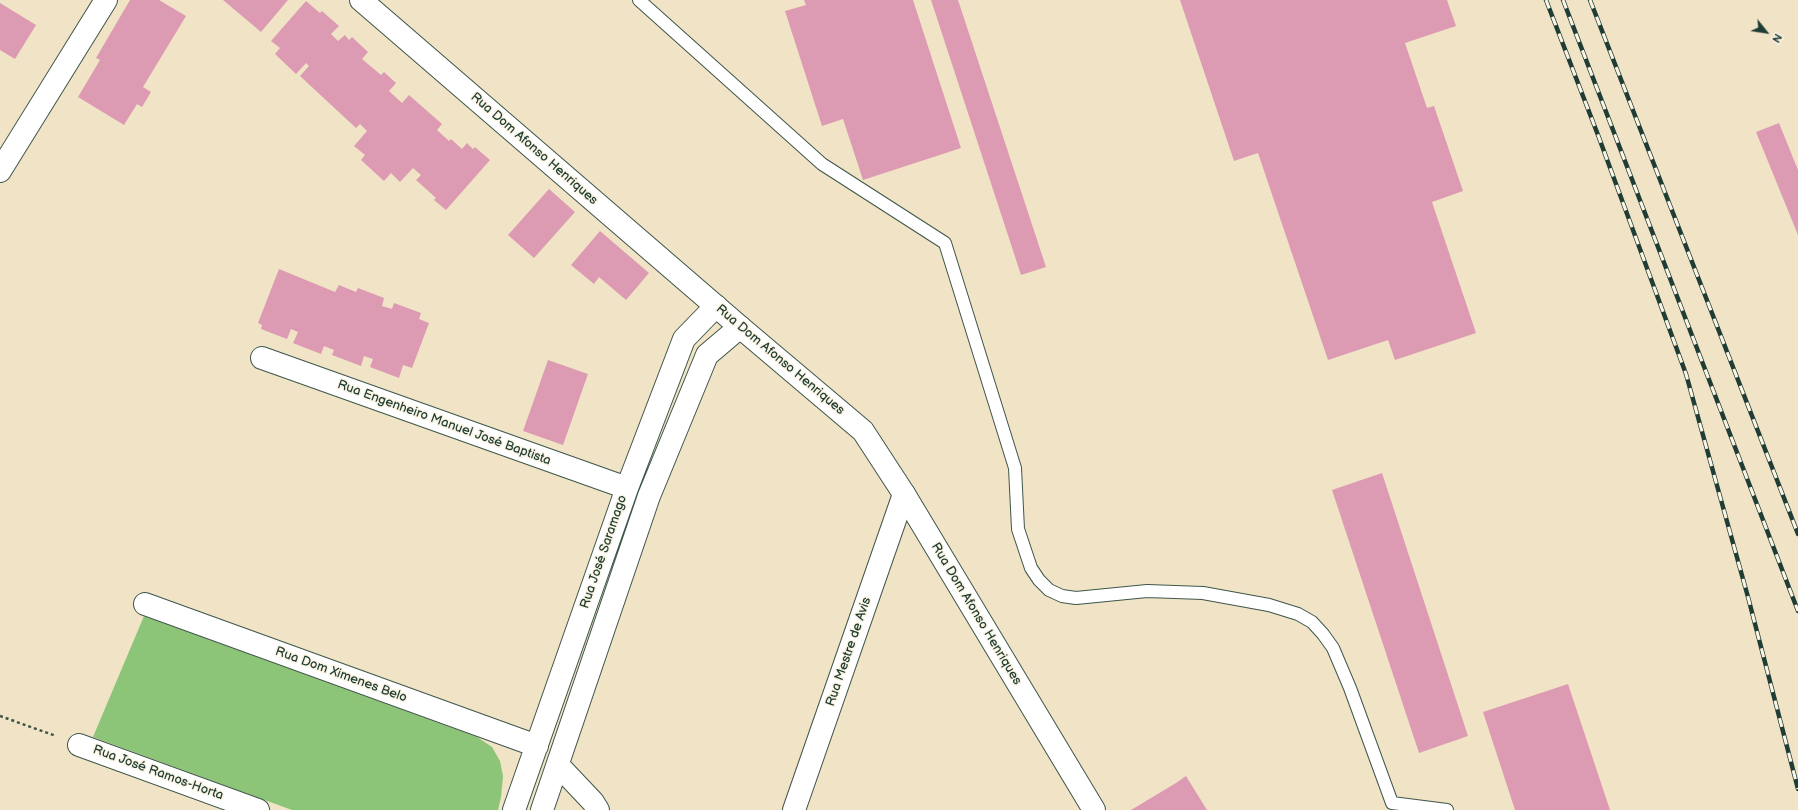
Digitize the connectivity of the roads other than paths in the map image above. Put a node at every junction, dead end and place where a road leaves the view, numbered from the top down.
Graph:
1 (106, 0) edge
2 (360, 0) edge
3 (639, 0) edge
4 (0, 171) edge
5 (716, 306) junction
6 (740, 327) junction
7 (262, 358) dead end
8 (627, 488) junction
9 (904, 494) junction
10 (649, 496) junction
11 (145, 604) dead end
12 (79, 744) road end
13 (537, 746) junction
14 (558, 765) junction
15 (258, 810) edge
16 (514, 810) edge
17 (542, 810) edge
18 (598, 810) edge
19 (794, 810) edge
20 (1094, 810) edge
21 (1447, 810) edge

1 - 4 street
2 - 5 street, Rua Dom Afonso Henriques
3 - 21 lane
5 - 6 street, Rua Dom Afonso Henriques
5 - 8 street, Rua José Saramago
6 - 9 street, Rua Dom Afonso Henriques
6 - 10 street, Rua José Saramago
7 - 8 street, Rua Engenheiro Manuel José Baptista
8 - 10 lane
8 - 13 street, Rua José Saramago
9 - 19 street, Rua Mestre de Avis
9 - 20 street, Rua Dom Afonso Henriques
10 - 14 street, Rua José Saramago
11 - 13 street, Rua Dom Ximenes Belo
12 - 15 street, Rua José Ramos-Horta
13 - 14 lane
13 - 16 street, Rua José Saramago
14 - 17 street, Rua José Saramago
14 - 18 street

